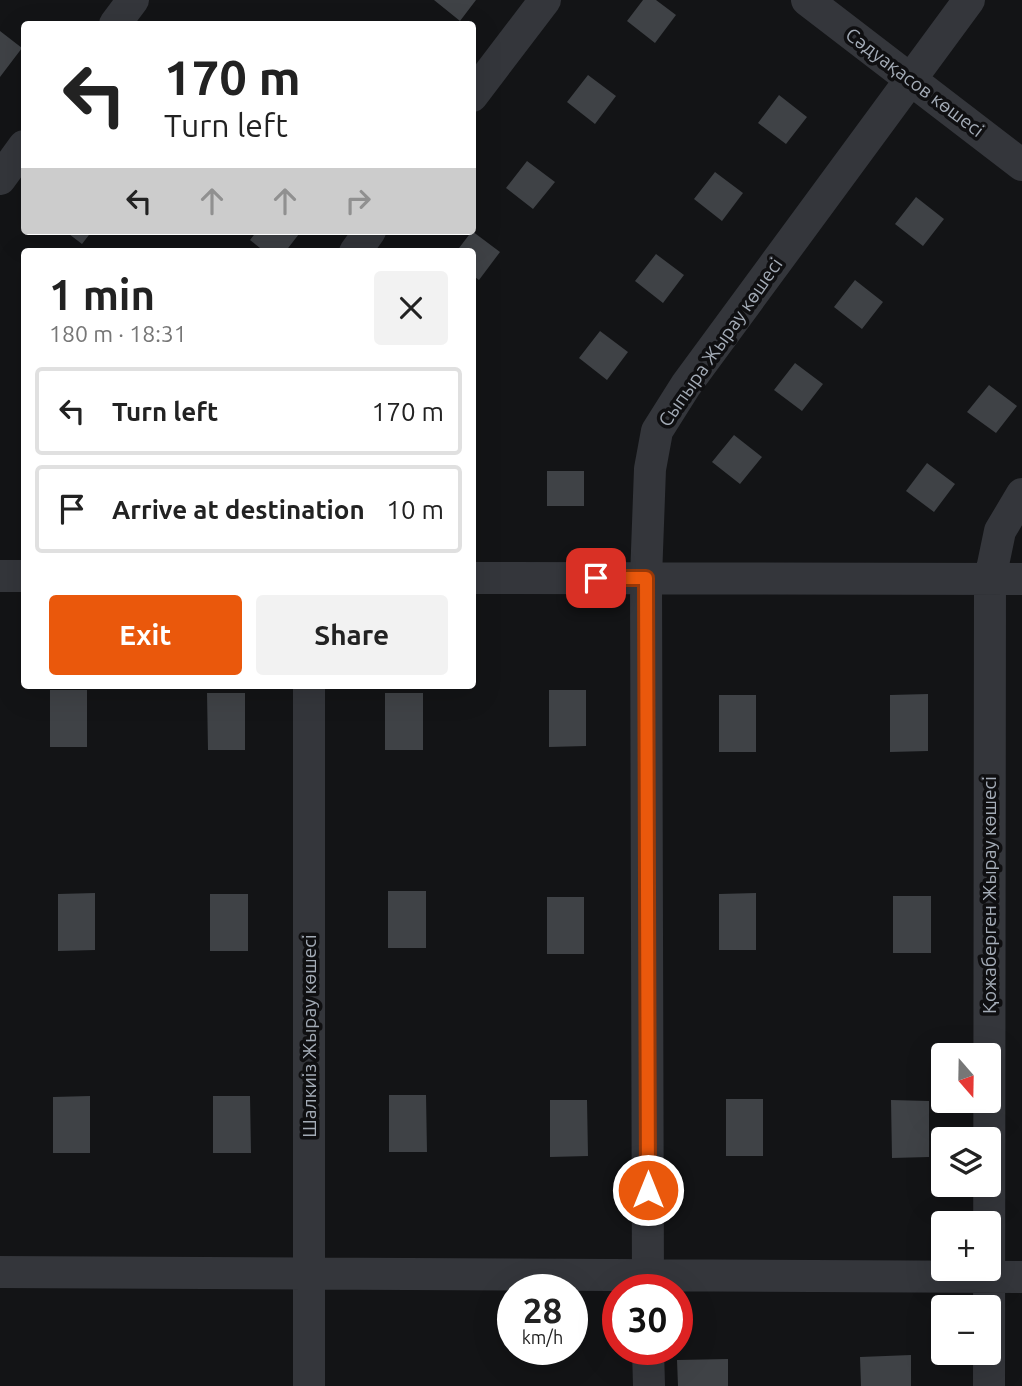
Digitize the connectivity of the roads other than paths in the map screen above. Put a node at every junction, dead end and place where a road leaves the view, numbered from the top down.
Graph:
1 (134, 0) edge
2 (545, 0) edge
3 (807, 0) edge
4 (969, 0) edge
5 (117, 21) edge
6 (911, 79) junction
7 (476, 91) edge
8 (21, 150) edge
9 (1022, 164) edge
10 (0, 179) edge
11 (1022, 494) edge
12 (0, 576) edge
13 (21, 576) edge
14 (476, 578) edge
15 (646, 578) junction
16 (990, 579) junction
17 (1022, 579) edge
18 (309, 689) edge
19 (989, 1211) edge
20 (0, 1272) edge
21 (309, 1272) junction
22 (648, 1274) edge
23 (1001, 1276) edge
24 (931, 1277) edge
25 (1022, 1277) edge
26 (602, 1281) edge
27 (693, 1281) edge
28 (989, 1281) edge
29 (648, 1365) edge
30 (309, 1386) edge
31 (649, 1386) edge
32 (989, 1386) edge

1 - 5 street
2 - 7 street
3 - 6 street, Сәдуақасов көшесі
4 - 6 street, Сыпыра Жырау көшесі
6 - 9 street, Сәдуақасов көшесі
6 - 15 street, Сыпыра Жырау көшесі
8 - 10 street
11 - 16 street, Қожаберген Жырау көшесі
12 - 13 street
14 - 15 street
15 - 16 street
15 - 22 street, Сыпыра Жырау көшесі
16 - 17 street
16 - 19 street, Қожаберген Жырау көшесі
18 - 21 street, Шалкиіз Жырау көшесі
20 - 21 street
21 - 26 street
21 - 30 street, Шалкиіз Жырау көшесі
23 - 25 street
24 - 27 street
28 - 32 street, Қожаберген Жырау көшесі
29 - 31 street

